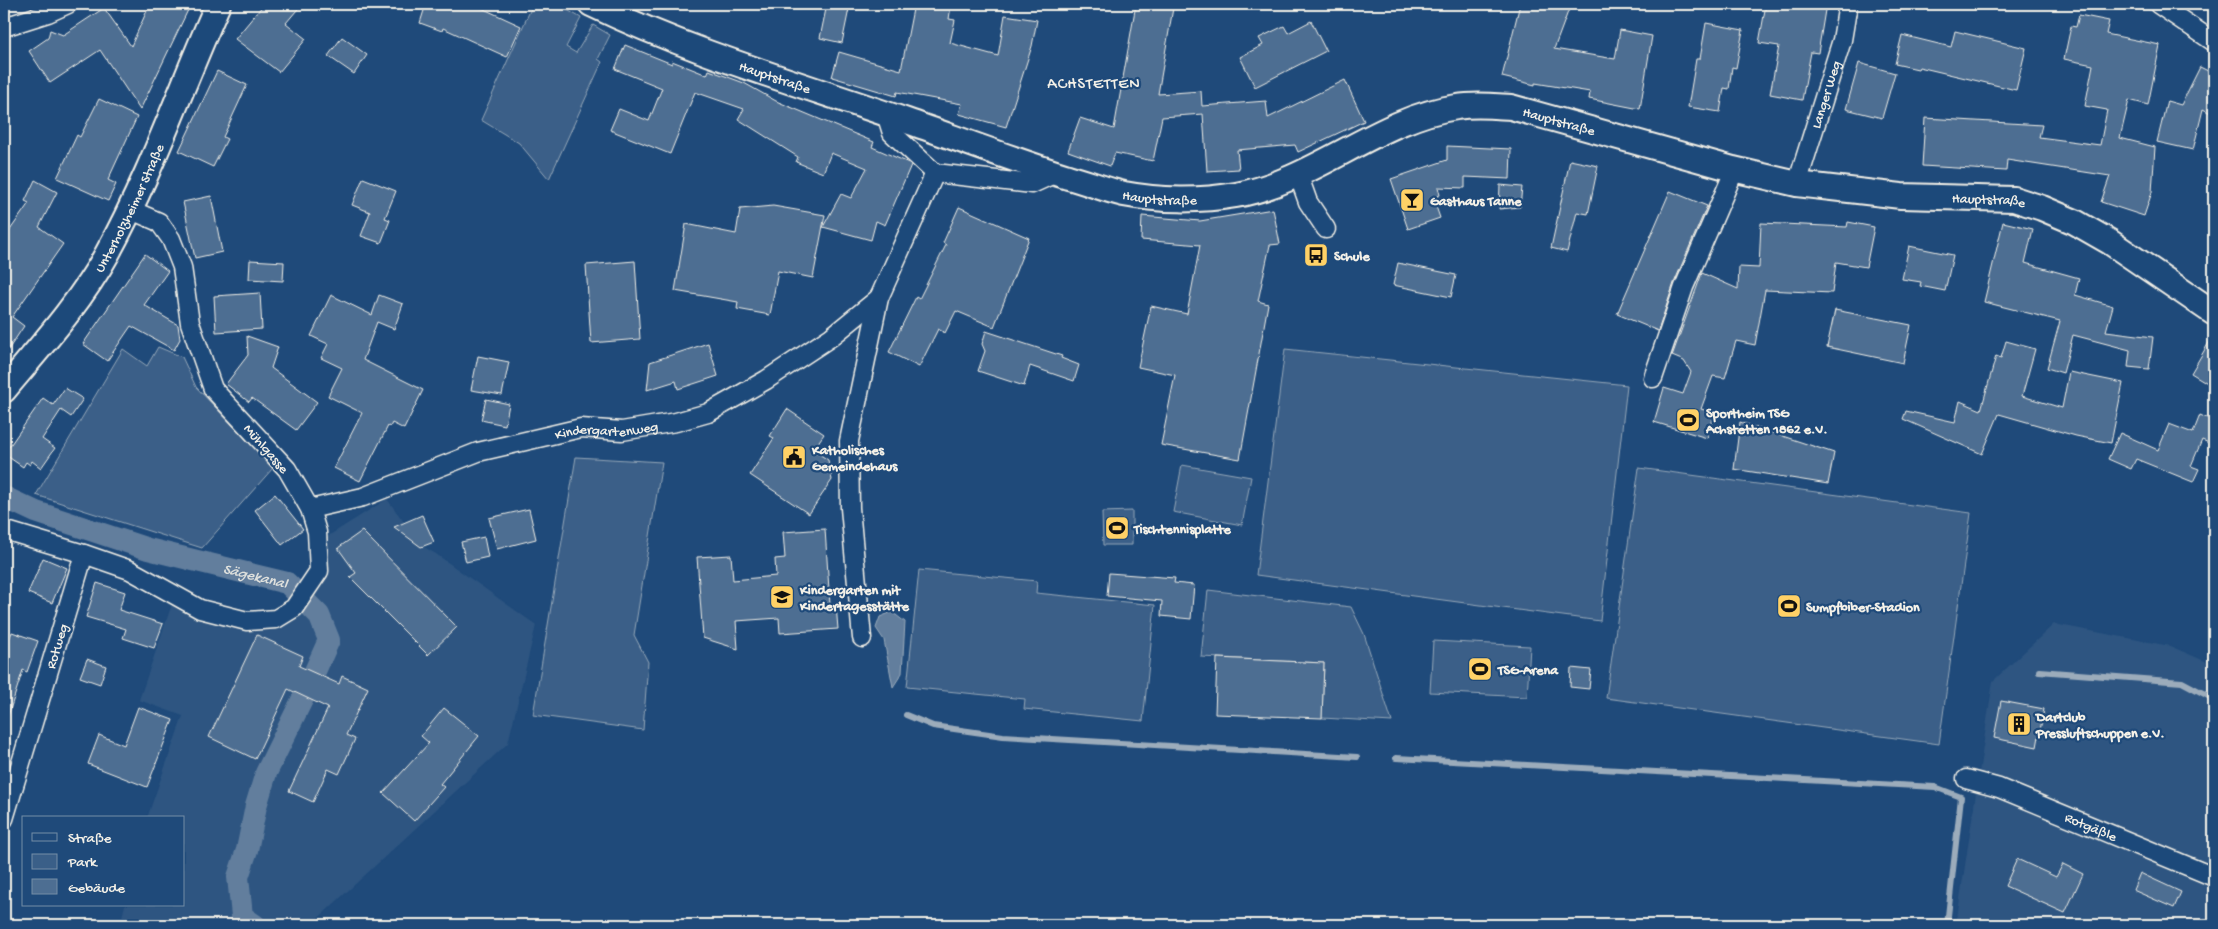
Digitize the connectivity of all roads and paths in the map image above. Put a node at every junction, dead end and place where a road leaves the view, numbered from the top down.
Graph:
1 (68, 4) edge
2 (218, 4) edge
3 (591, 4) edge
4 (1848, 4) edge
5 (2158, 4) edge
6 (4, 27) edge
7 (2214, 42) edge
8 (886, 114) junction
9 (1735, 169) junction
10 (935, 173) junction
11 (1056, 173) junction
12 (1298, 174) junction
13 (1798, 184) junction
14 (129, 209) junction
15 (1326, 228) dead end
16 (879, 298) junction
17 (2214, 313) edge
18 (1653, 378) dead end
19 (4, 390) edge
20 (310, 509) junction
21 (4, 530) edge
22 (84, 554) junction
23 (862, 638) dead end
24 (1966, 779) dead end
25 (4, 819) edge
26 (2214, 877) edge

1 - 6 street
2 - 14 street, Unterholzheimer Straße
3 - 8 street, Hauptstraße
4 - 13 street, Langer Weg
5 - 7 street
8 - 10 street
8 - 11 street, Hauptstraße
9 - 12 street, Hauptstraße
9 - 13 street, Hauptstraße
9 - 18 street
10 - 11 street
10 - 16 street, Kindergartenweg
11 - 12 street, Hauptstraße
12 - 15 street
13 - 17 street, Hauptstraße
14 - 19 street, Unterholzheimer Straße
14 - 20 street, Mühlgasse
16 - 20 street, Kindergartenweg
16 - 23 street, Kindergartenweg
20 - 22 street, Mühlgasse
21 - 22 street
22 - 25 street, Rotweg
24 - 26 street, Rotgäßle

